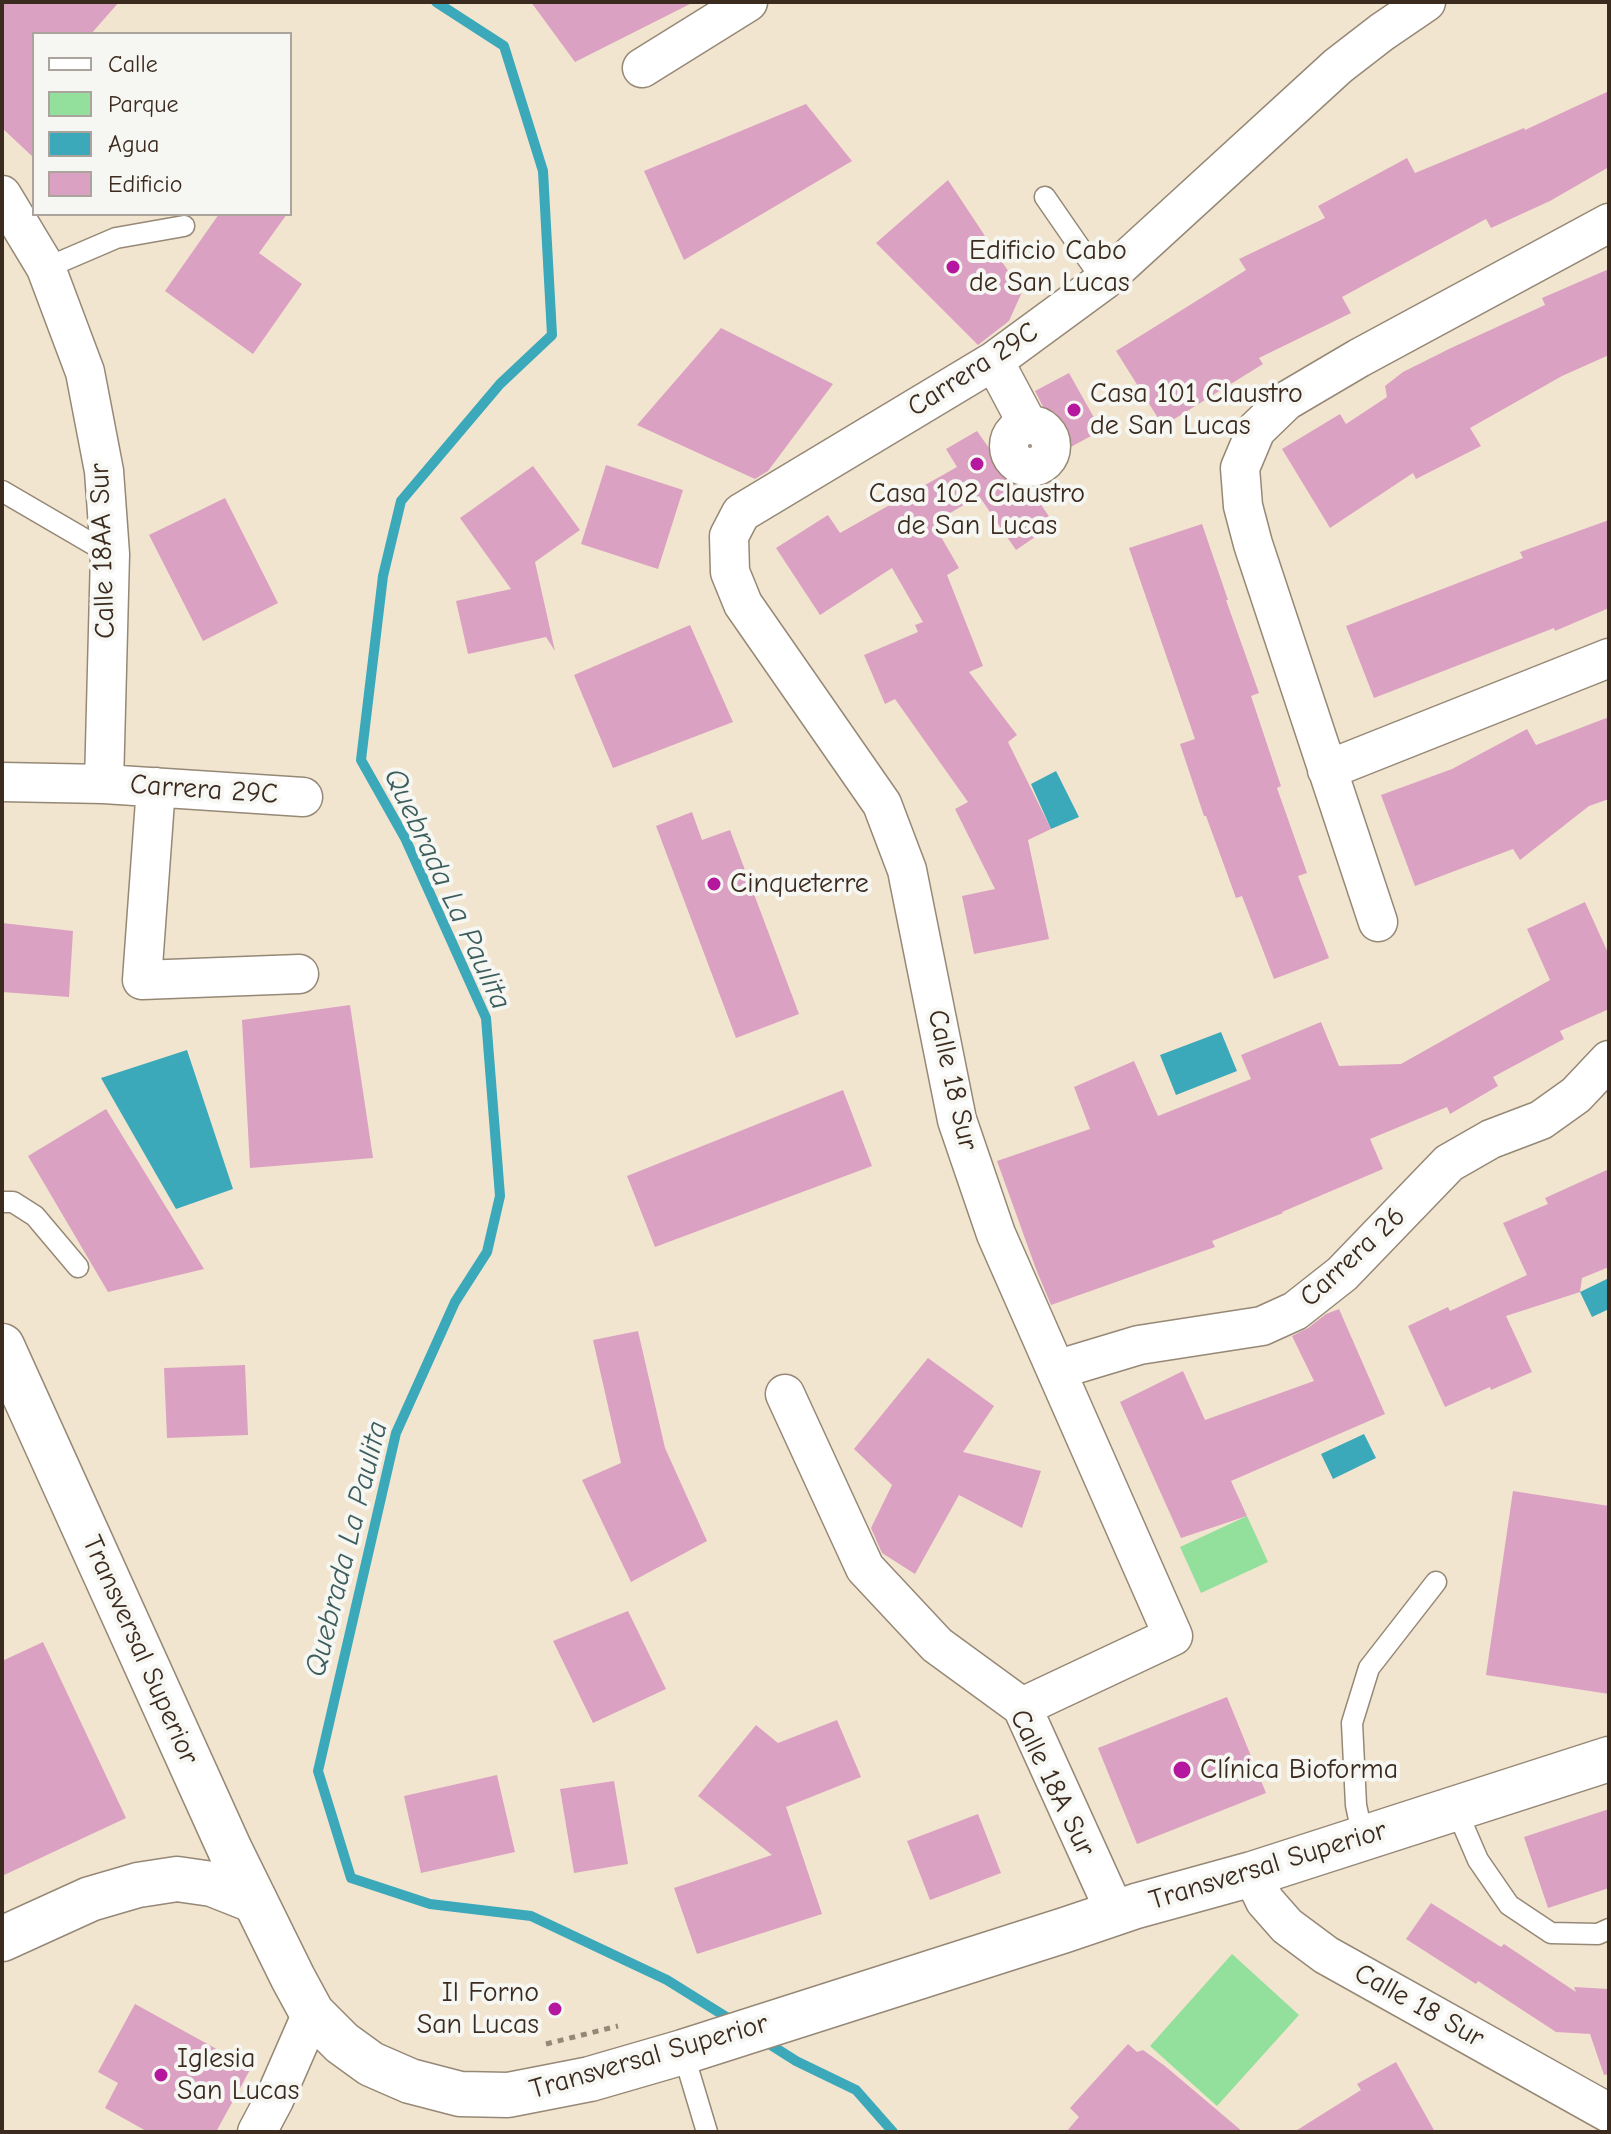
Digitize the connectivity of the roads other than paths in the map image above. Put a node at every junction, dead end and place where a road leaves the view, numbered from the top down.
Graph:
1 (748, 2) edge
2 (1426, 2) edge
3 (642, 68) dead end
4 (2, 195) edge
5 (1045, 197) dead end
6 (1609, 223) edge
7 (184, 226) dead end
8 (46, 268) junction
9 (1103, 281) junction
10 (994, 361) junction
11 (1028, 425) dead end
12 (2, 491) edge
13 (729, 536) joint
14 (110, 554) junction
15 (1609, 658) edge
16 (1327, 770) junction
17 (2, 782) edge
18 (104, 784) junction
19 (156, 787) junction
20 (303, 797) dead end
21 (1378, 922) dead end
22 (299, 974) dead end
23 (1609, 1060) edge
24 (2, 1202) edge
25 (78, 1267) dead end
26 (2, 1346) edge
27 (1056, 1370) junction
28 (785, 1394) dead end
29 (1436, 1582) dead end
30 (1022, 1707) junction
31 (1609, 1759) edge
32 (1456, 1809) junction
33 (1363, 1838) junction
34 (1252, 1874) junction
35 (255, 1901) junction
36 (1116, 1914) junction
37 (1609, 1929) edge
38 (2, 1939) edge
39 (312, 2013) junction
40 (703, 2045) junction
41 (1609, 2113) edge
42 (257, 2132) edge
43 (707, 2132) edge

1 - 3 street
2 - 9 street, Carrera 29C
4 - 8 street, Calle 18AA Sur
5 - 9 lane
6 - 16 street
7 - 8 lane
8 - 14 street, Calle 18AA Sur
9 - 10 street, Carrera 29C
10 - 11 street
10 - 13 street, Carrera 29C
12 - 14 lane
13 - 27 street, Calle 18 Sur
14 - 18 street, Calle 18AA Sur
15 - 16 street
16 - 21 street
17 - 18 street
18 - 19 street, Carrera 29C
19 - 20 street, Carrera 29C
19 - 22 street
23 - 27 street, Carrera 26
24 - 25 lane
26 - 35 main road, Transversal Superior
27 - 30 street, Calle 18 Sur
28 - 30 street, Calle 18A Sur
29 - 33 lane
30 - 36 street, Calle 18A Sur
31 - 32 main road, Transversal Superior
32 - 33 main road, Transversal Superior
32 - 37 lane
33 - 34 main road, Transversal Superior
34 - 36 main road, Transversal Superior
34 - 41 street, Calle 18 Sur
35 - 38 main road
35 - 39 main road, Transversal Superior
36 - 40 main road, Transversal Superior
39 - 40 main road, Transversal Superior
39 - 42 street
40 - 43 lane

